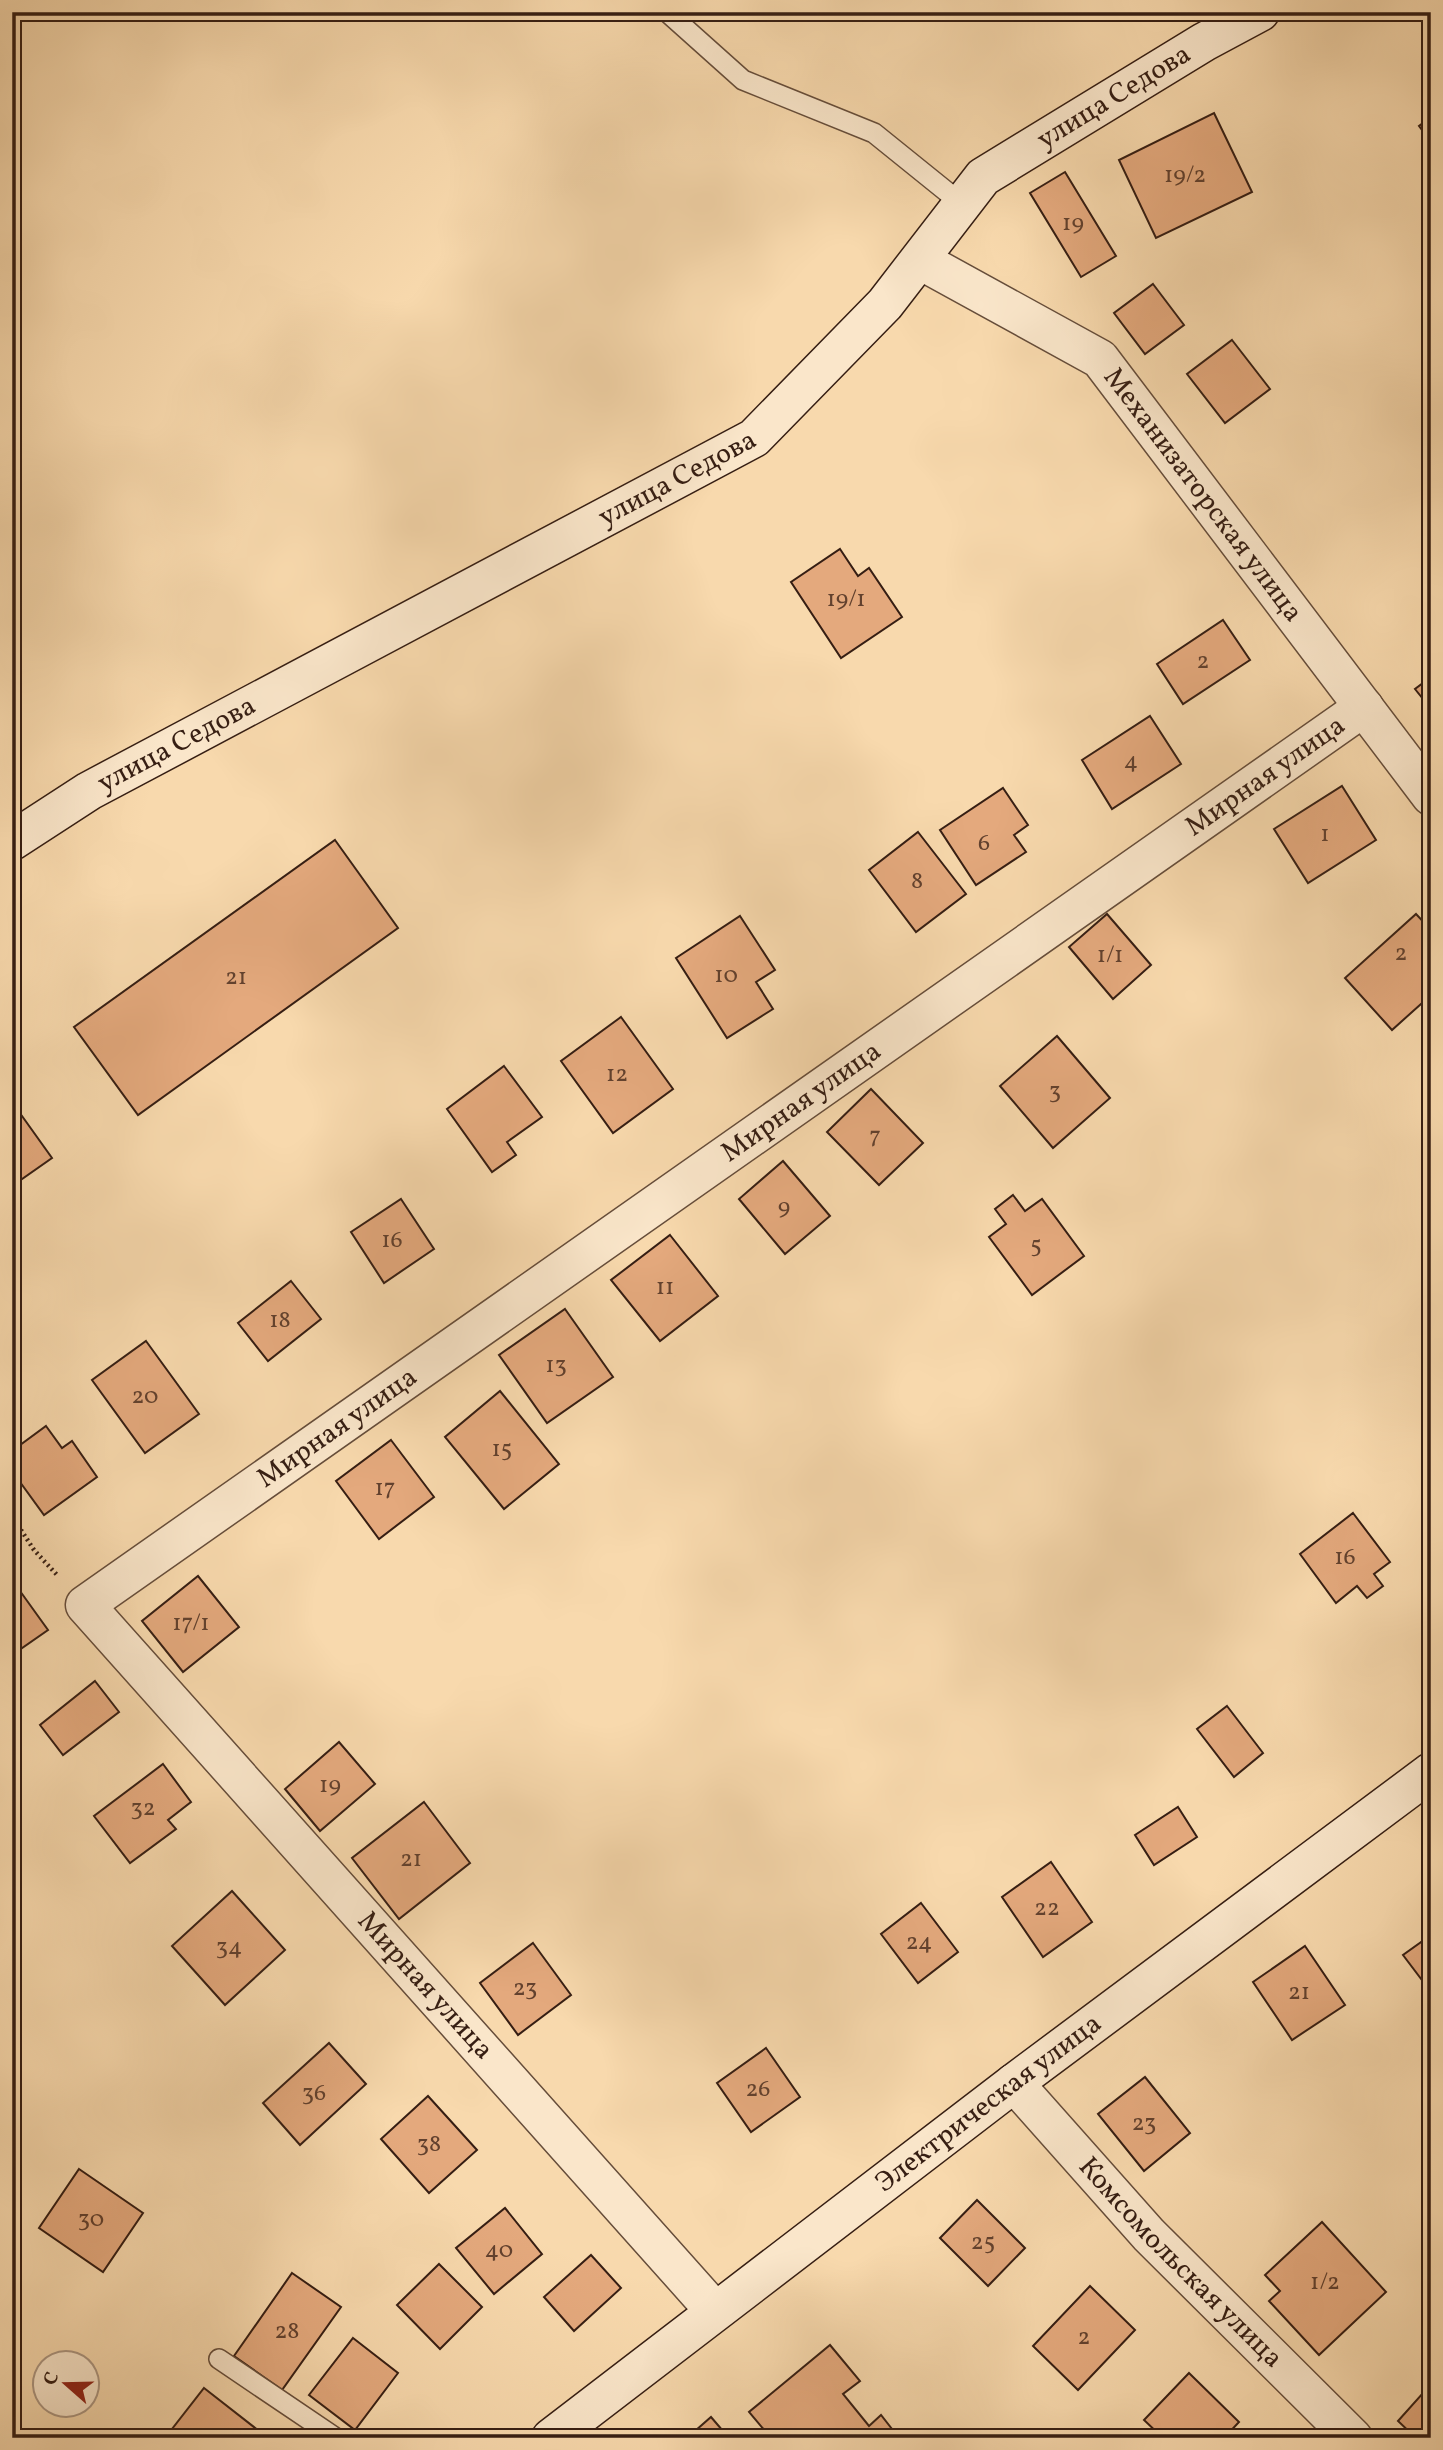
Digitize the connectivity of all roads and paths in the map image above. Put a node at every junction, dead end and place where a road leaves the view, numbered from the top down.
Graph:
1 (667, 12) edge
2 (1260, 12) edge
3 (962, 204) junction
4 (920, 260) junction
5 (1364, 708) junction
6 (1431, 796) edge
7 (12, 841) edge
8 (12, 1516) edge
9 (85, 1605) junction
10 (1431, 1772) edge
11 (1014, 2083) junction
12 (714, 2310) junction
13 (219, 2359) dead end
14 (336, 2438) edge
15 (551, 2438) edge
16 (1353, 2438) edge

1 - 3 lane
2 - 3 street, улица Седова
3 - 4 street, улица Седова
4 - 5 street, Механизаторская улица
4 - 7 street, улица Седова
5 - 6 street, Механизаторская улица
5 - 9 street, Мирная улица
8 - 9 path
9 - 12 street, Мирная улица
10 - 11 street, Электрическая улица
11 - 12 street, Электрическая улица
11 - 16 street, Комсомольская улица
12 - 15 street, Электрическая улица
13 - 14 lane

